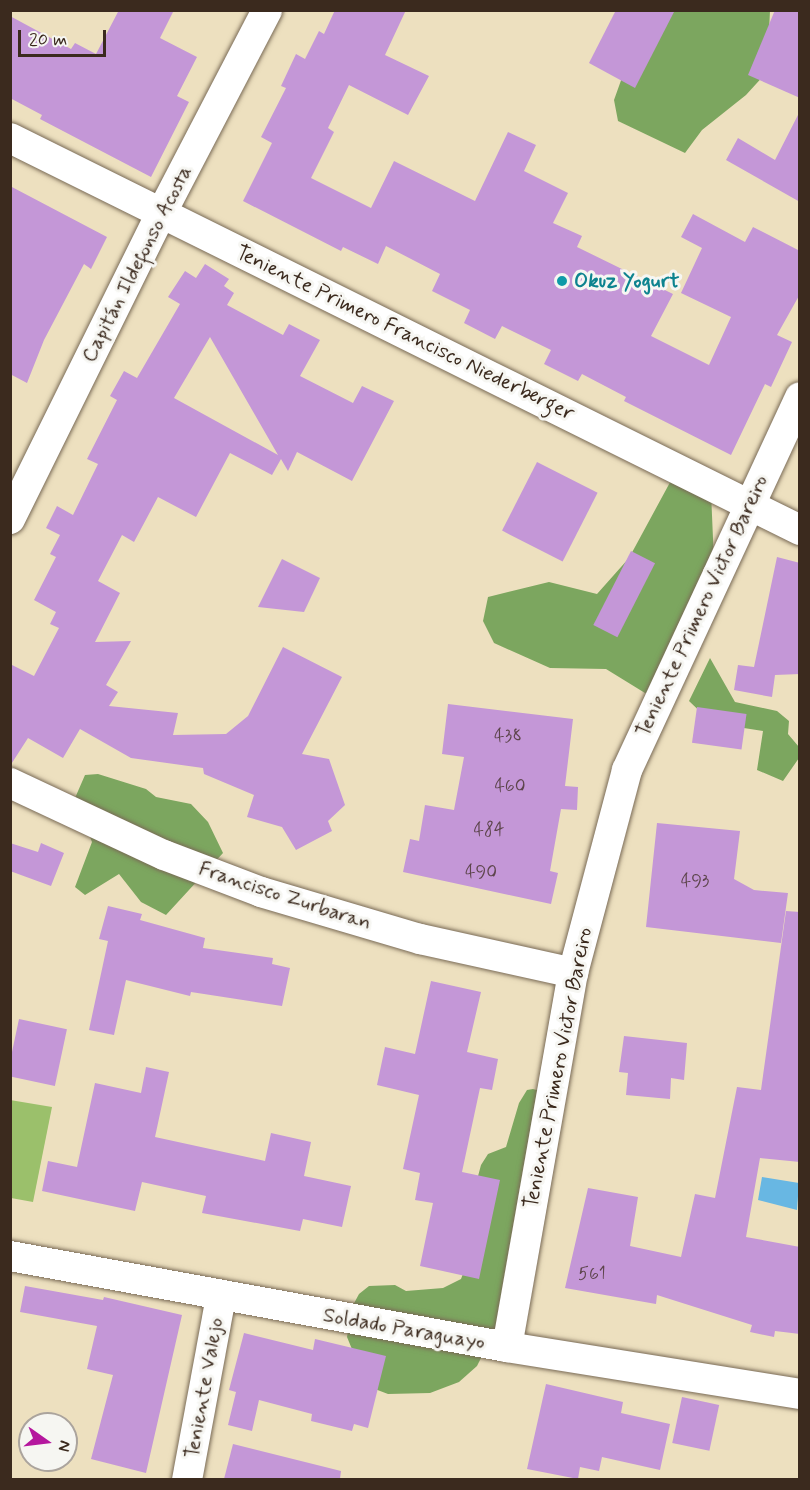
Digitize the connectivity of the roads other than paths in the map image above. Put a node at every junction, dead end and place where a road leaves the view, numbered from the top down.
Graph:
1 (267, 10) edge
2 (10, 138) edge
3 (162, 212) junction
4 (800, 397) edge
5 (750, 505) junction
6 (10, 519) edge
7 (800, 530) edge
8 (10, 783) edge
9 (573, 973) junction
10 (10, 1256) edge
11 (221, 1296) junction
12 (507, 1347) junction
13 (800, 1394) edge
14 (188, 1479) edge

1 - 3 street, Capitán Ildefonso Acosta
2 - 3 street, Teniente Primero Francisco Niederberger
3 - 5 street, Teniente Primero Francisco Niederberger
3 - 6 street, Capitán Ildefonso Acosta
4 - 5 street, Teniente Primero Victor Bareiro
5 - 7 street, Teniente Primero Francisco Niederberger
5 - 9 street, Teniente Primero Victor Bareiro
8 - 9 street, Francisco Zurbaran
9 - 12 street, Teniente Primero Victor Bareiro
10 - 11 street, Soldado Paraguayo
11 - 12 street, Soldado Paraguayo
11 - 14 street, Teniente Valejo
12 - 13 street, Soldado Paraguayo

